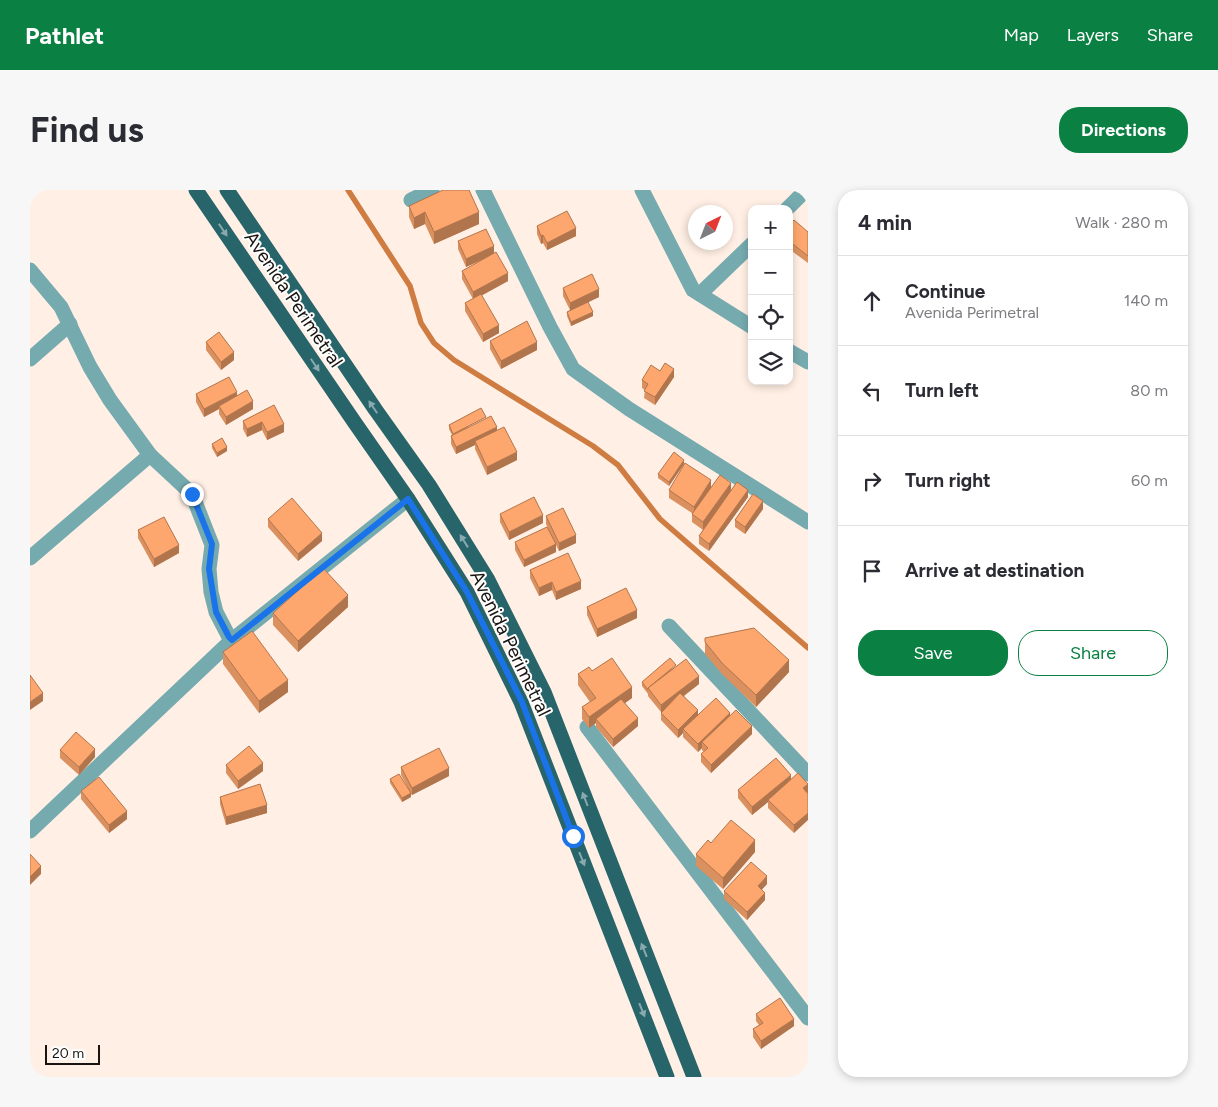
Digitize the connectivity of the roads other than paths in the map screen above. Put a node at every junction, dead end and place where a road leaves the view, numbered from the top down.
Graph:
1 (196, 190) edge
2 (227, 190) edge
3 (432, 190) edge
4 (483, 190) edge
5 (642, 190) edge
6 (806, 190) edge
7 (411, 200) dead end
8 (791, 205) edge
9 (748, 248) edge
10 (30, 270) edge
11 (700, 294) junction
12 (70, 324) junction
13 (748, 324) edge
14 (793, 353) edge
15 (30, 359) edge
16 (808, 362) edge
17 (150, 455) junction
18 (408, 499) junction
19 (808, 522) edge
20 (30, 558) edge
21 (669, 626) dead end
22 (232, 640) junction
23 (587, 727) edge
24 (808, 774) edge
25 (30, 831) edge
26 (808, 1018) edge
27 (668, 1077) edge
28 (694, 1077) edge

1 -> 18 main road, Avenida Perimetral
28 -> 2 main road, Avenida Perimetral
3 - 7 street
4 - 19 street
5 - 11 street
6 - 8 street
9 - 11 street
10 - 12 street
11 - 13 street
12 - 15 street
12 - 17 street
14 - 16 street
17 - 20 street
17 - 22 street
18 - 22 street
18 -> 27 main road, Avenida Perimetral
21 - 24 street
22 - 25 street
23 - 26 street

